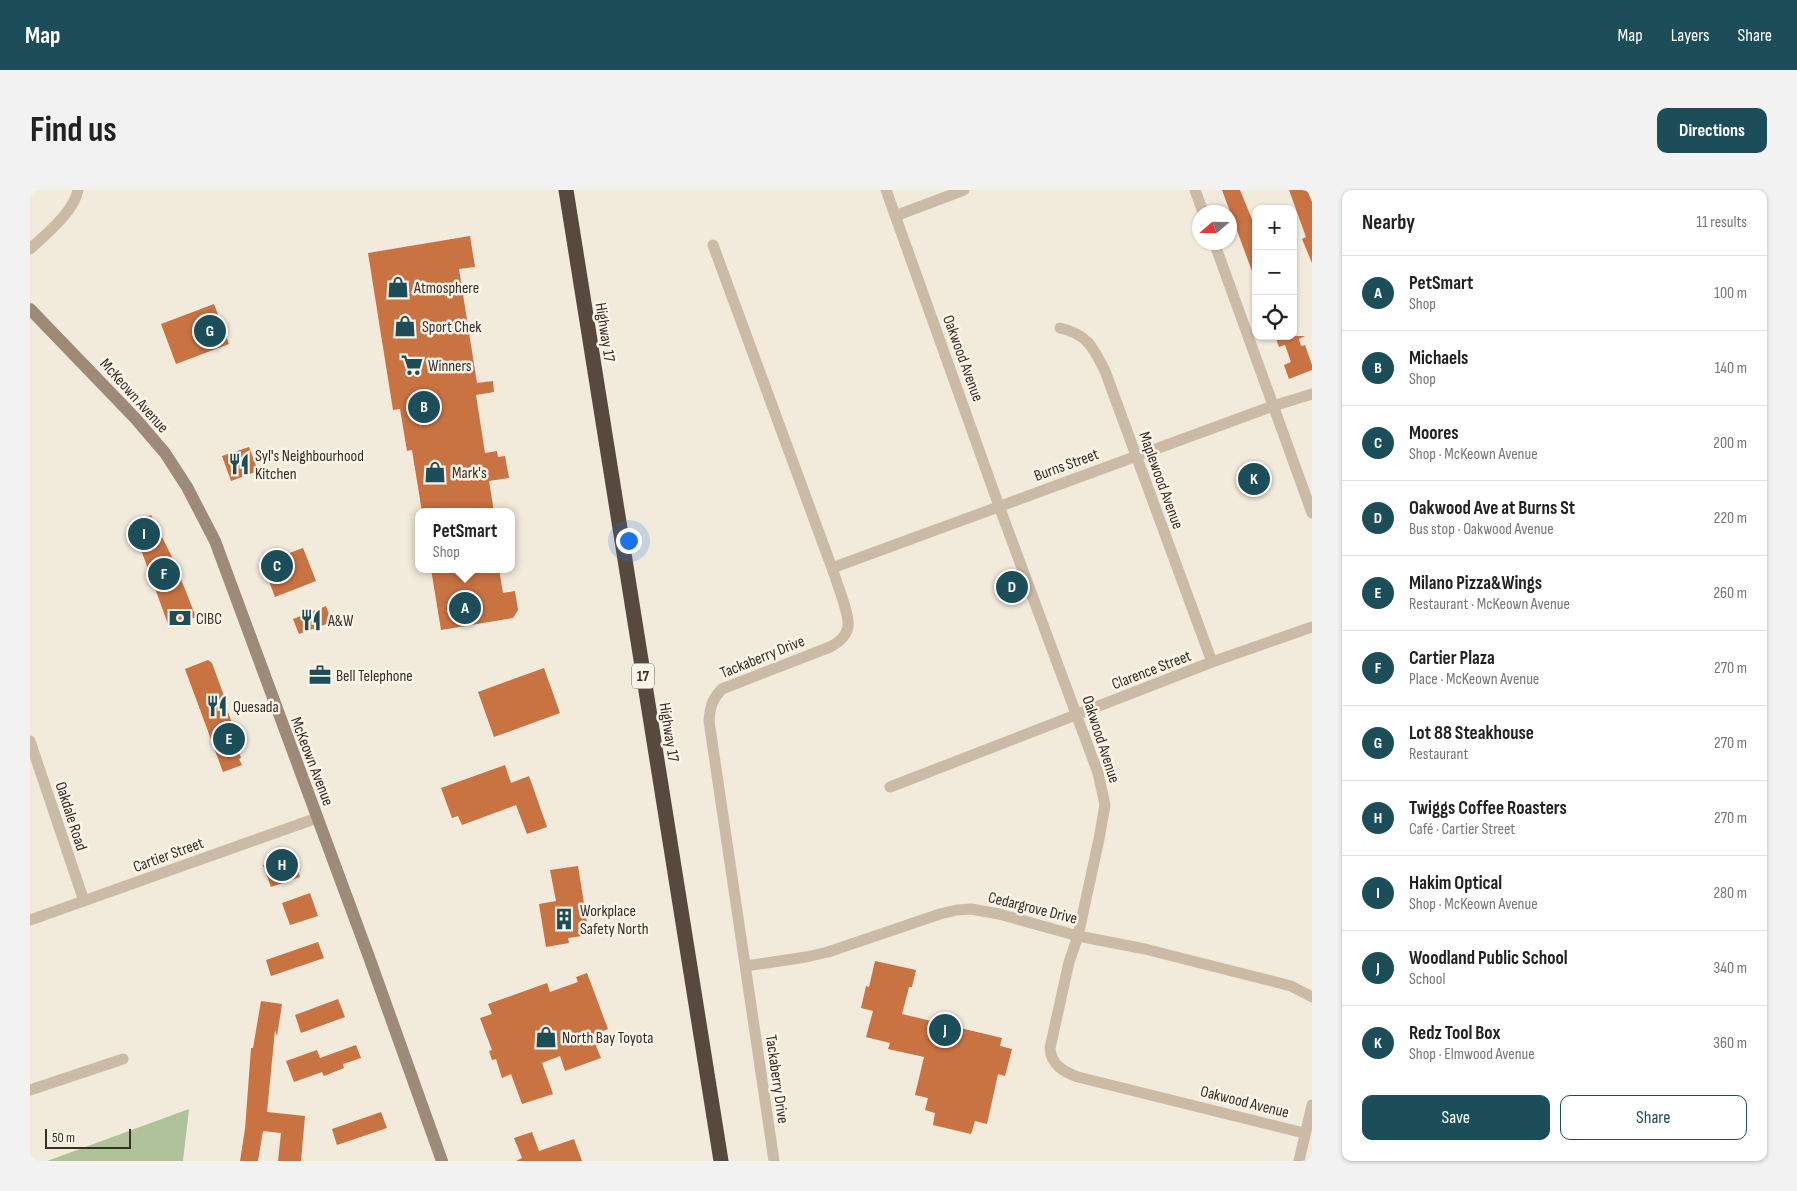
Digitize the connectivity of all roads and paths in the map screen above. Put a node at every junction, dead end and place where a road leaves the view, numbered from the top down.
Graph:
1 (78, 190) edge
2 (566, 190) edge
3 (886, 190) edge
4 (964, 190) edge
5 (1195, 190) edge
6 (1200, 205) edge
7 (895, 216) junction
8 (713, 245) dead end
9 (30, 249) edge
10 (1217, 250) edge
11 (30, 309) edge
12 (1060, 328) dead end
13 (1312, 394) edge
14 (1273, 406) junction
15 (1136, 456) junction
16 (999, 506) junction
17 (1312, 513) edge
18 (832, 568) junction
19 (1312, 627) edge
20 (1212, 662) junction
21 (1078, 714) junction
22 (30, 741) edge
23 (33, 758) edge
24 (890, 787) dead end
25 (317, 818) junction
26 (84, 901) junction
27 (30, 920) edge
28 (1078, 936) junction
29 (746, 966) junction
30 (1312, 997) edge
31 (123, 1059) dead end
32 (30, 1090) edge
33 (1312, 1105) edge
34 (1304, 1138) junction
35 (1312, 1152) edge
36 (442, 1161) edge
37 (721, 1161) edge
38 (774, 1161) edge
39 (1299, 1161) edge

1 - 9 street
2 - 37 highway, Highway 17 / 17
3 - 7 street, Oakwood Avenue
4 - 7 street
5 - 6 street
7 - 16 street, Oakwood Avenue
8 - 18 street, Tackaberry Drive
10 - 14 street
11 - 25 street, McKeown Avenue
12 - 15 street, Maplewood Avenue
13 - 14 street, Burns Street
14 - 15 street, Burns Street
14 - 17 street
15 - 16 street, Burns Street
15 - 20 street, Maplewood Avenue
16 - 18 street, Burns Street
16 - 21 street, Oakwood Avenue
18 - 29 street, Tackaberry Drive
19 - 20 street, Clarence Street
20 - 21 street, Clarence Street
21 - 24 street, Clarence Street
21 - 28 street, Oakwood Avenue
22 - 23 street, Oakdale Road
23 - 26 street, Oakdale Road
25 - 26 street, Cartier Street
25 - 36 street, McKeown Avenue
26 - 27 street, Cartier Street
28 - 29 street, Cedargrove Drive
28 - 30 street, Cedargrove Drive
28 - 34 street, Oakwood Avenue
29 - 38 street, Tackaberry Drive
31 - 32 street
33 - 34 street
34 - 35 street
34 - 39 street

